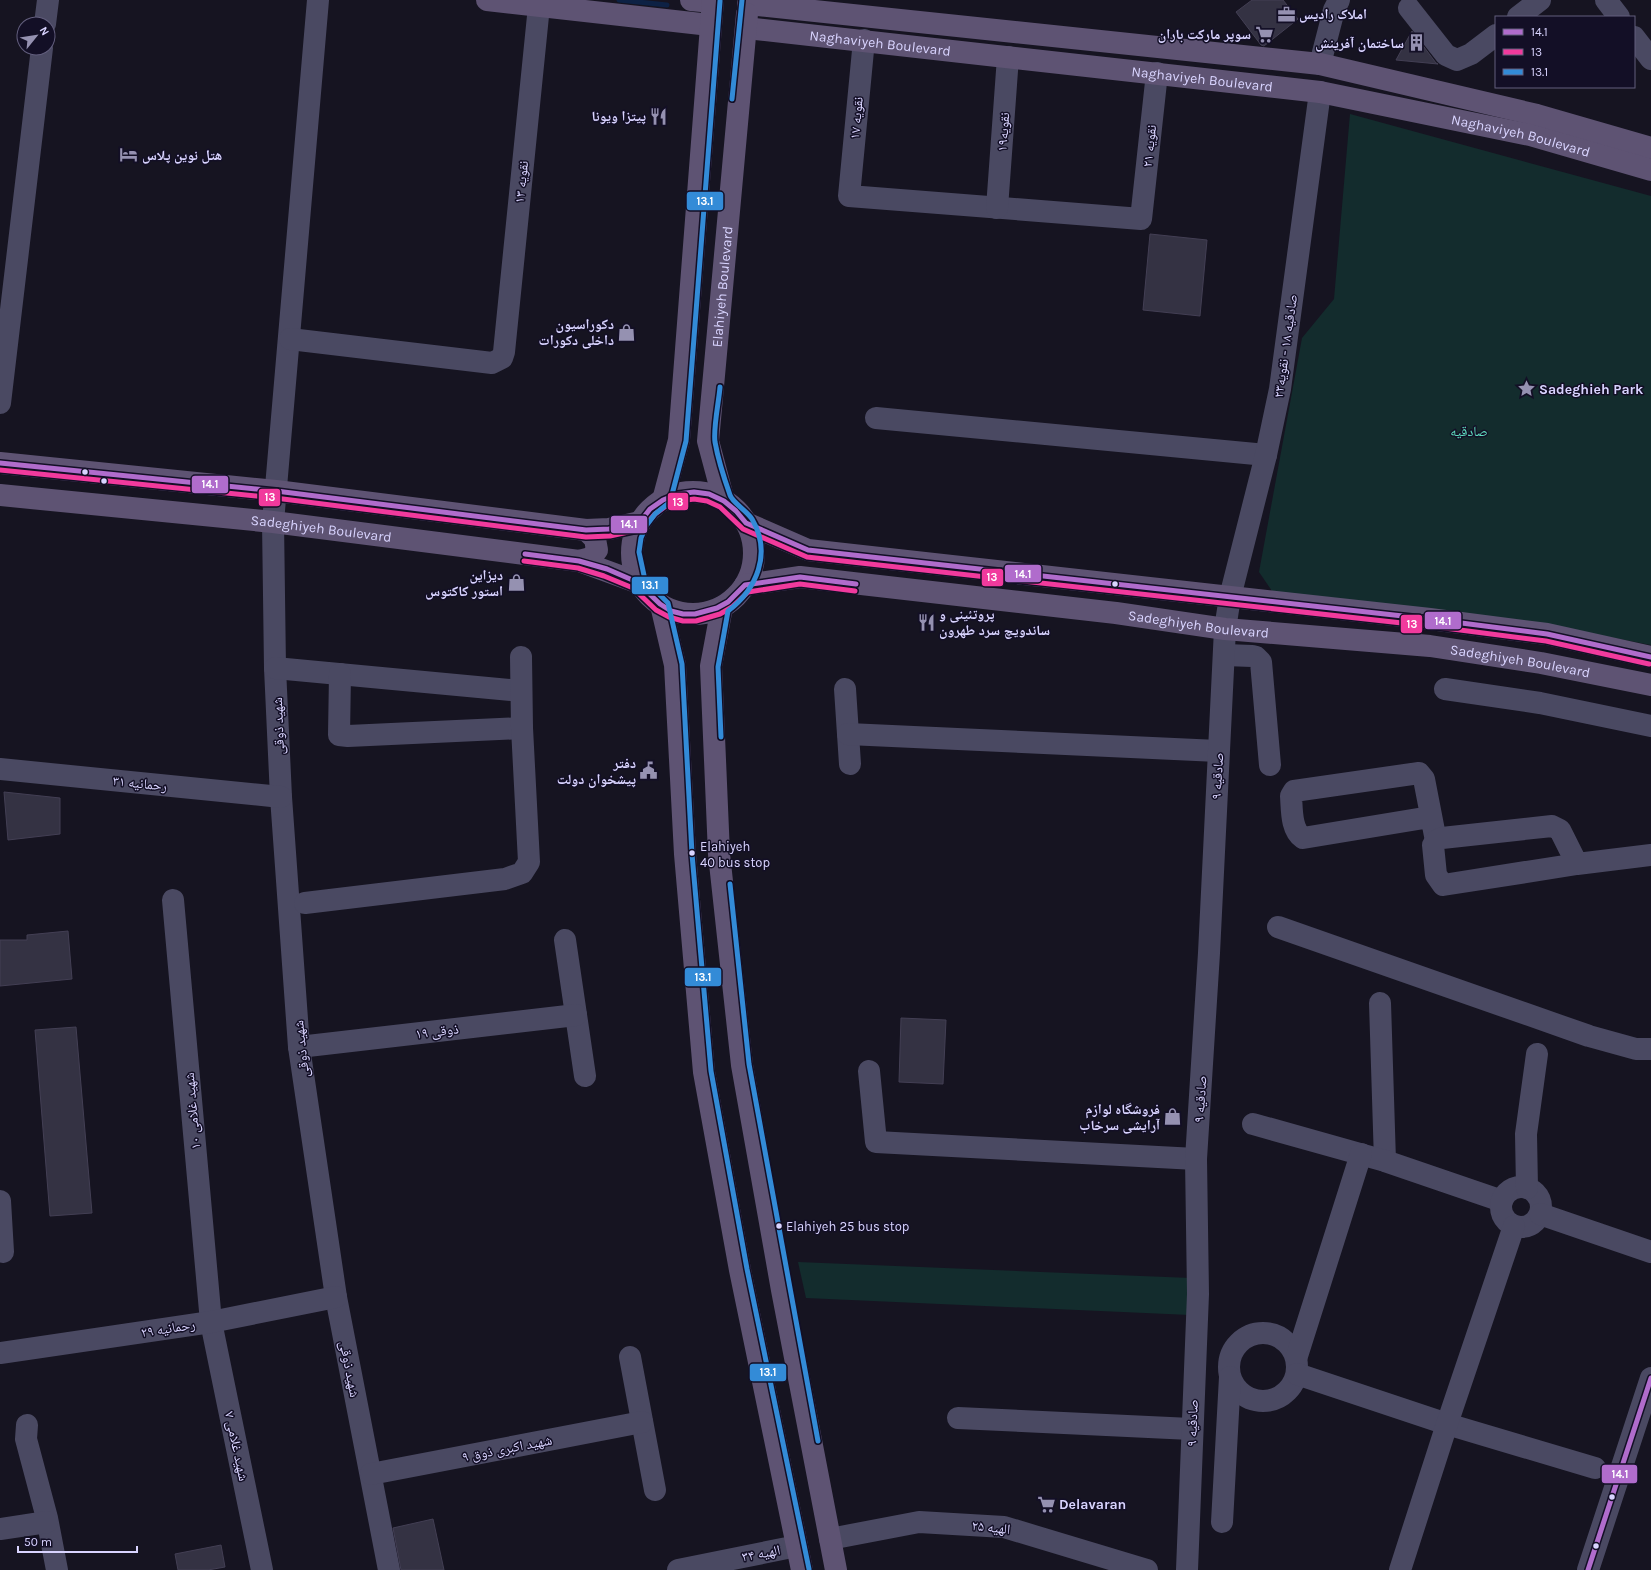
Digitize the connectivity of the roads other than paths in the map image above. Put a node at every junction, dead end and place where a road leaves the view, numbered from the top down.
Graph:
1 (48, 0) edge
2 (318, 0) edge
3 (487, 0) edge
4 (691, 0) edge
5 (1339, 0) edge
6 (1540, 0) edge
7 (1606, 0) edge
8 (712, 1) edge
9 (748, 2) edge
10 (539, 6) junction
11 (1408, 8) dead end
12 (46, 16) edge
13 (1519, 16) edge
14 (1617, 16) edge
15 (710, 25) junction
16 (746, 28) junction
17 (1495, 36) edge
18 (1635, 38) edge
19 (864, 40) junction
20 (41, 56) edge
21 (1008, 57) junction
22 (1651, 59) edge
23 (1320, 64) junction
24 (1157, 73) junction
25 (1320, 92) junction
26 (1651, 148) edge
27 (1651, 170) edge
28 (998, 208) junction
29 (290, 339) junction
30 (0, 403) edge
31 (876, 418) dead end
32 (1266, 455) junction
33 (0, 463) edge
34 (276, 491) junction
35 (0, 495) edge
36 (663, 500) junction
37 (724, 501) junction
38 (273, 522) junction
39 (640, 522) junction
40 (746, 523) junction
41 (586, 530) junction
42 (579, 561) junction
43 (639, 583) junction
44 (745, 585) junction
45 (1230, 597) junction
46 (661, 606) junction
47 (722, 606) junction
48 (1225, 629) junction
49 (1225, 655) junction
50 (521, 657) dead end
51 (1651, 657) edge
52 (275, 668) junction
53 (340, 674) junction
54 (1651, 685) edge
55 (845, 689) dead end
56 (1445, 689) dead end
57 (520, 691) junction
58 (1651, 726) edge
59 (522, 728) junction
60 (848, 734) junction
61 (1218, 751) junction
62 (850, 764) dead end
63 (1270, 765) dead end
64 (0, 769) edge
65 (281, 797) junction
66 (1430, 817) junction
67 (1436, 841) junction
68 (1651, 856) edge
69 (1577, 864) junction
70 (173, 900) dead end
71 (306, 903) dead end
72 (1278, 927) dead end
73 (565, 940) dead end
74 (1380, 1003) dead end
75 (576, 1014) junction
76 (299, 1047) junction
77 (1651, 1049) edge
78 (1537, 1054) dead end
79 (869, 1071) dead end
80 (585, 1076) dead end
81 (1253, 1124) dead end
82 (1361, 1154) junction
83 (1196, 1159) junction
84 (1386, 1160) junction
85 (1527, 1188) junction
86 (0, 1201) edge
87 (1502, 1201) junction
88 (1540, 1214) junction
89 (1514, 1226) junction
90 (3, 1252) dead end
91 (1651, 1252) edge
92 (336, 1297) junction
93 (211, 1322) junction
94 (0, 1353) edge
95 (630, 1357) dead end
96 (1297, 1365) junction
97 (1230, 1377) junction
98 (1651, 1378) edge
99 (958, 1418) dead end
100 (642, 1422) junction
101 (1447, 1424) junction
102 (27, 1425) dead end
103 (1191, 1429) junction
104 (1595, 1468) dead end
105 (372, 1474) junction
106 (655, 1490) dead end
107 (47, 1522) junction
108 (1222, 1522) dead end
109 (0, 1529) edge
110 (830, 1539) junction
111 (797, 1546) junction
112 (57, 1570) edge
113 (262, 1570) edge
114 (389, 1570) edge
115 (678, 1570) edge
116 (802, 1570) edge
117 (836, 1570) edge
118 (1147, 1570) edge
119 (1187, 1570) edge
120 (1400, 1570) edge
121 (1588, 1570) edge

1 - 12 street
2 - 29 street, شهید ذوقی
3 - 10 main road
4 - 8 main road
5 - 23 street
6 - 13 street
7 - 14 street
8 - 15 main road
9 - 16 main road, Elahiyeh Boulevard
9 - 23 main road, Naghaviyeh Boulevard
10 - 15 main road
10 - 29 street, نقویه ۱۳
11 - 17 street
15 - 36 main road
16 - 19 main road, Naghaviyeh Boulevard
16 - 37 main road, Elahiyeh Boulevard
18 - 22 street
19 - 21 main road, Naghaviyeh Boulevard
19 - 28 street, نقویه ۱۷
20 - 30 street
21 - 24 main road, Naghaviyeh Boulevard
21 - 28 street, نقویه۱۹
23 - 26 main road, Naghaviyeh Boulevard
24 - 25 main road, Naghaviyeh Boulevard
24 - 28 street, نقویه ۲۱
25 - 27 main road, Naghaviyeh Boulevard
25 - 32 street, صادقیه ۱۸ - نقویه۲۳
29 - 34 street, شهید ذوقی
31 - 32 street
32 - 45 street, صادقیه ۱۸ - نقویه۲۳
33 - 34 main road
34 - 38 street, شهید ذوقی
34 - 41 main road
35 - 38 main road, Sadeghiyeh Boulevard
36 - 37 main road
36 - 39 main road
37 - 40 main road
38 - 42 main road, Sadeghiyeh Boulevard
38 - 52 street, شهید ذوقی
39 - 41 main road
39 - 43 main road
40 - 44 main road
40 - 45 main road, Sadeghiyeh Boulevard
41 - 42 main road
42 - 43 main road, Sadeghiyeh Boulevard
43 - 46 main road
44 - 47 main road
44 - 48 main road, Sadeghiyeh Boulevard
45 - 48 street, صادقیه ۱۸ - نقویه۲۳
45 - 51 main road, Sadeghiyeh Boulevard
46 - 47 main road
46 - 111 main road
47 - 110 main road
48 - 49 street, صادقیه ۹
48 - 54 main road, Sadeghiyeh Boulevard
49 - 61 street, صادقیه ۹
49 - 63 street
50 - 57 street
52 - 53 street
52 - 65 street, شهید ذوقی
53 - 57 street
53 - 59 street
55 - 60 street
56 - 58 street
57 - 59 street
59 - 71 street
60 - 61 street
60 - 62 street
61 - 83 street, صادقیه ۹
64 - 65 street, رحمانیه ۳۱
65 - 76 street, شهید ذوقی
66 - 66 street
66 - 67 street
67 - 69 street
67 - 69 street
68 - 69 street
70 - 93 street, شهید غلامی ۱۰
72 - 77 street
73 - 75 street
74 - 84 street
75 - 76 street, ذوقی ۱۹
75 - 80 street
76 - 92 street, شهید ذوقی
78 - 85 street
79 - 83 street
81 - 82 street
82 - 84 street
82 - 96 street
83 - 103 street, صادقیه ۹
84 - 87 street
85 - 87 street
85 - 88 street
86 - 90 street
87 - 89 street
88 - 89 street
88 - 91 street
89 - 101 street
92 - 93 street, رحمانیه ۲۹
92 - 105 street, شهید ذوقی
93 - 94 street, رحمانیه ۲۹
93 - 113 street, شهید غلامی ۷
95 - 100 street
96 - 97 street
96 - 97 street
96 - 101 street
97 - 108 street
98 - 121 street
99 - 103 street
100 - 105 street, شهید اکبری ذوق ۹
100 - 106 street
101 - 104 street
101 - 120 street
102 - 107 street
103 - 119 street, صادقیه ۹
105 - 114 street, شهید ذوقی
107 - 109 street
107 - 112 street
110 - 111 main road
110 - 117 main road
110 - 118 street, الهیه ۲۵
111 - 115 street, الهیه ۳۴
111 - 116 main road

